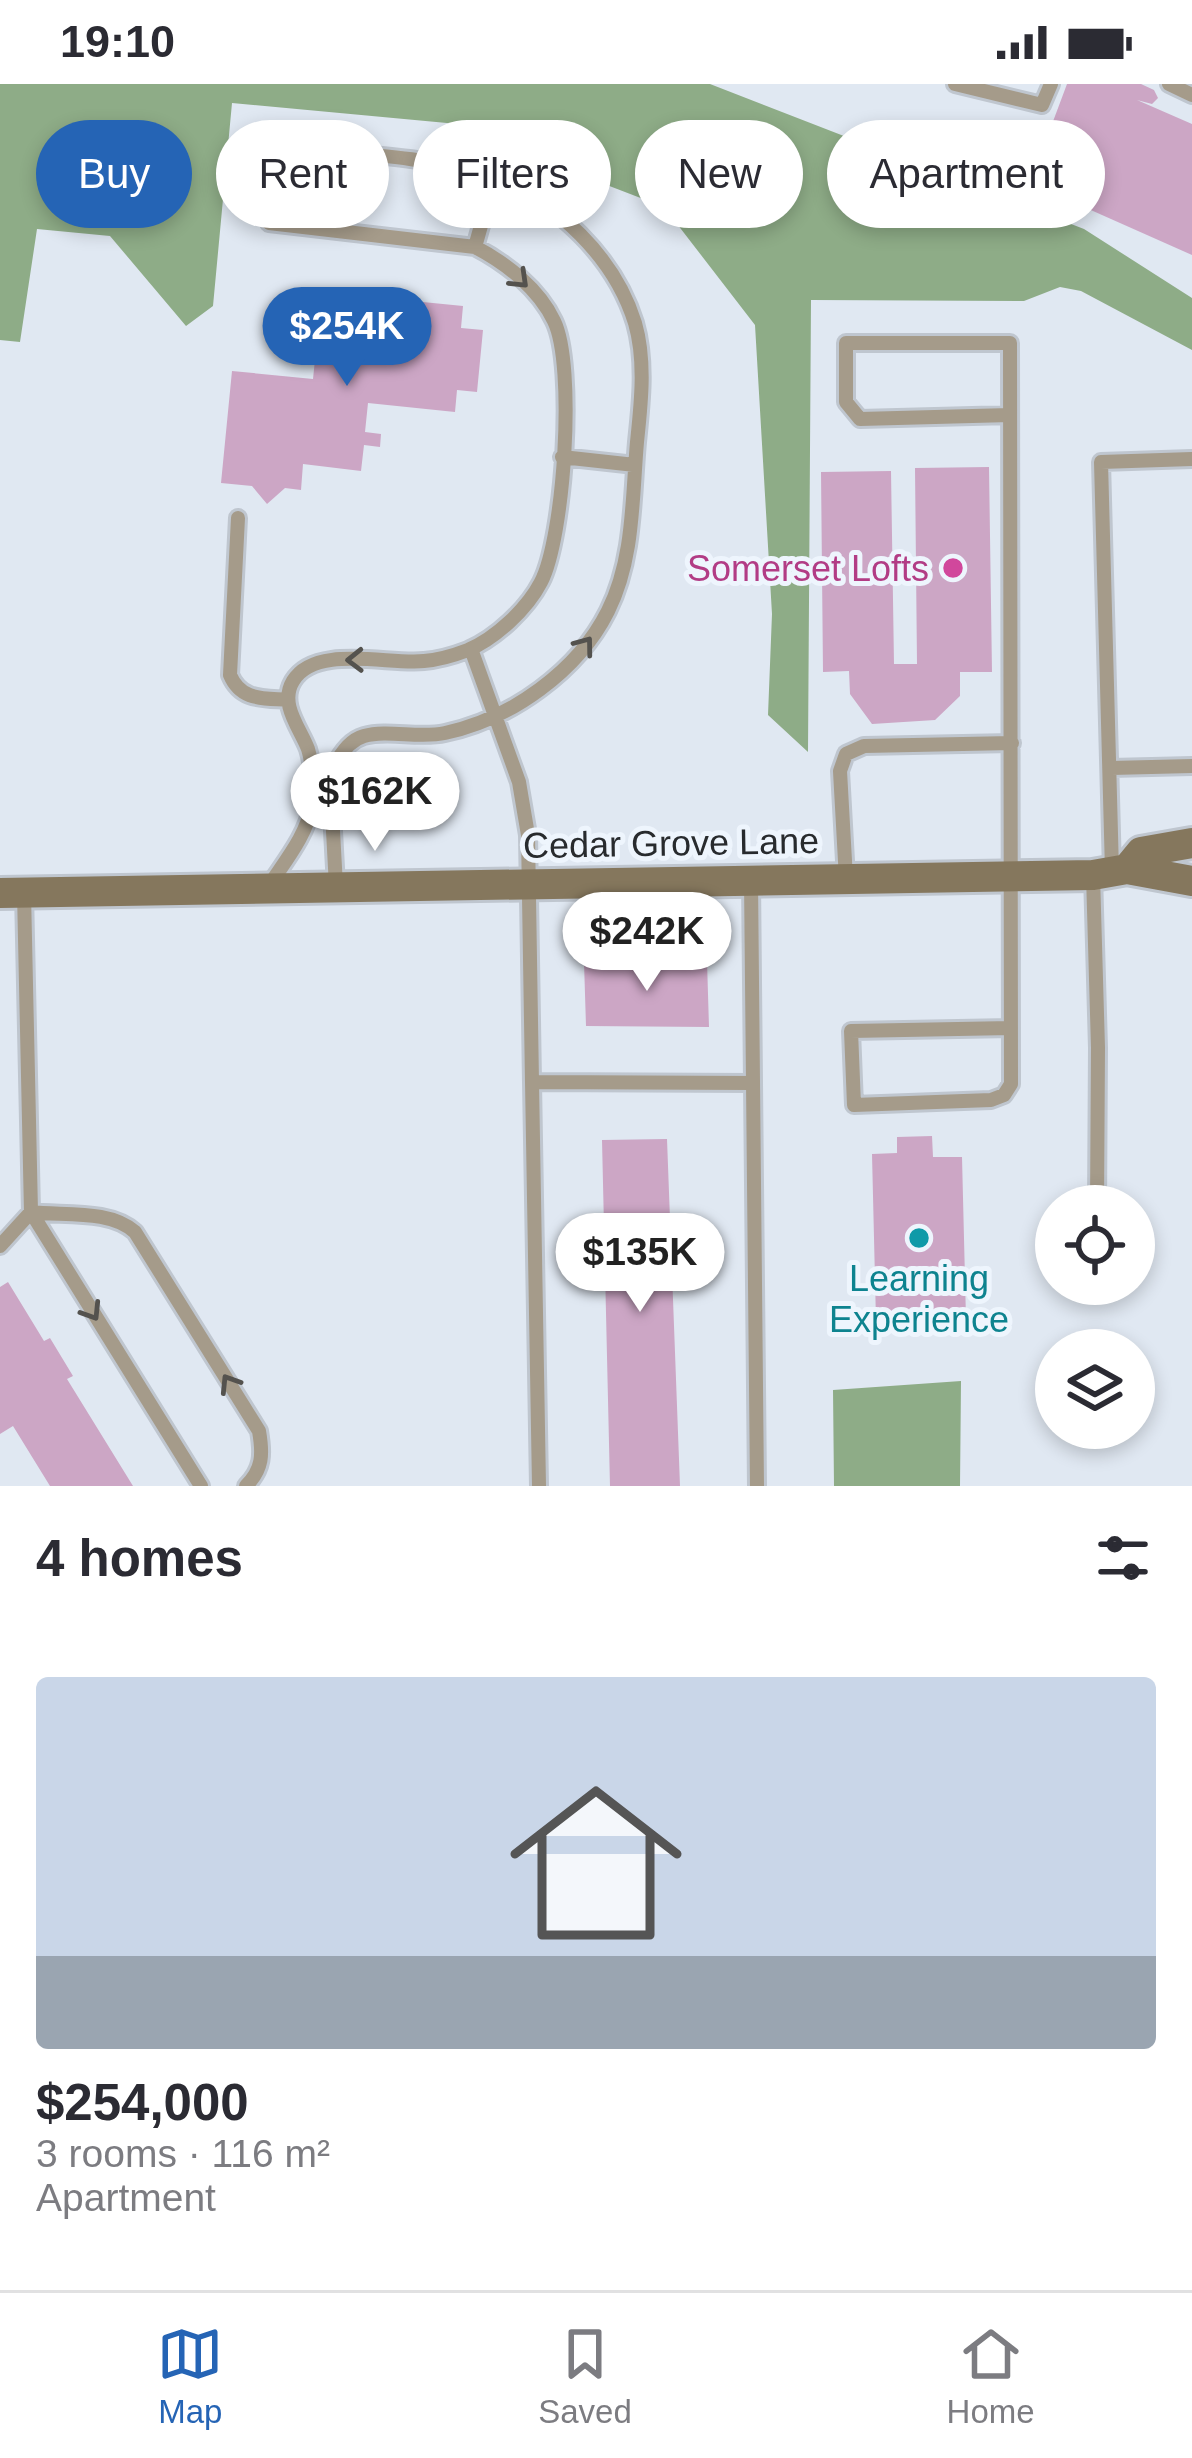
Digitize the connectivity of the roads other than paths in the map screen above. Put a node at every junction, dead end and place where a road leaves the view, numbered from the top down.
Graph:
1 (955, 84) edge
2 (1052, 84) edge
3 (1169, 84) edge
4 (1192, 95) edge
5 (413, 161) edge
6 (480, 228) edge
7 (573, 228) edge
8 (475, 247) junction
9 (1010, 415) junction
10 (562, 457) junction
11 (1192, 459) edge
12 (635, 465) junction
13 (238, 518) dead end
14 (471, 649) junction
15 (288, 700) junction
16 (493, 715) junction
17 (1012, 743) junction
18 (1192, 766) edge
19 (1111, 768) junction
20 (1192, 843) edge
21 (1110, 872) junction
22 (1011, 876) junction
23 (846, 879) junction
24 (751, 880) junction
25 (1192, 880) edge
26 (530, 884) junction
27 (336, 887) junction
28 (267, 889) junction
29 (12, 893) edge
30 (1011, 1028) junction
31 (532, 1082) junction
32 (753, 1083) junction
33 (1097, 1185) edge
34 (31, 1212) junction
35 (0, 1246) edge
36 (201, 1486) edge
37 (246, 1486) edge
38 (539, 1486) edge
39 (757, 1486) edge

1 - 2 lane
3 - 4 lane
5 - 8 lane
6 - 8 lane
7 - 12 lane
8 -> 10 lane
9 - 9 lane
9 - 17 lane
10 - 12 lane
10 - 14 lane
11 - 19 lane
16 -> 12 lane
13 - 15 lane
14 -> 15 lane
14 - 16 lane
15 - 28 lane
16 - 26 lane
16 - 27 lane
17 - 22 lane
17 - 23 lane
18 - 19 lane
19 - 21 lane
20 - 21 main road, Cedar Grove Lane
21 - 22 main road, Cedar Grove Lane
21 - 25 main road, Cedar Grove Lane
21 - 33 lane
22 - 23 main road, Cedar Grove Lane
22 - 30 lane
23 - 24 main road, Cedar Grove Lane
24 - 26 main road, Cedar Grove Lane
24 - 32 lane
26 - 27 main road, Cedar Grove Lane
26 - 31 lane
27 - 28 main road, Cedar Grove Lane
28 - 29 main road, Cedar Grove Lane
29 - 34 lane
30 - 30 lane
31 - 32 lane
31 - 38 lane
32 - 39 lane
34 - 35 lane
34 -> 36 lane
37 -> 34 lane

